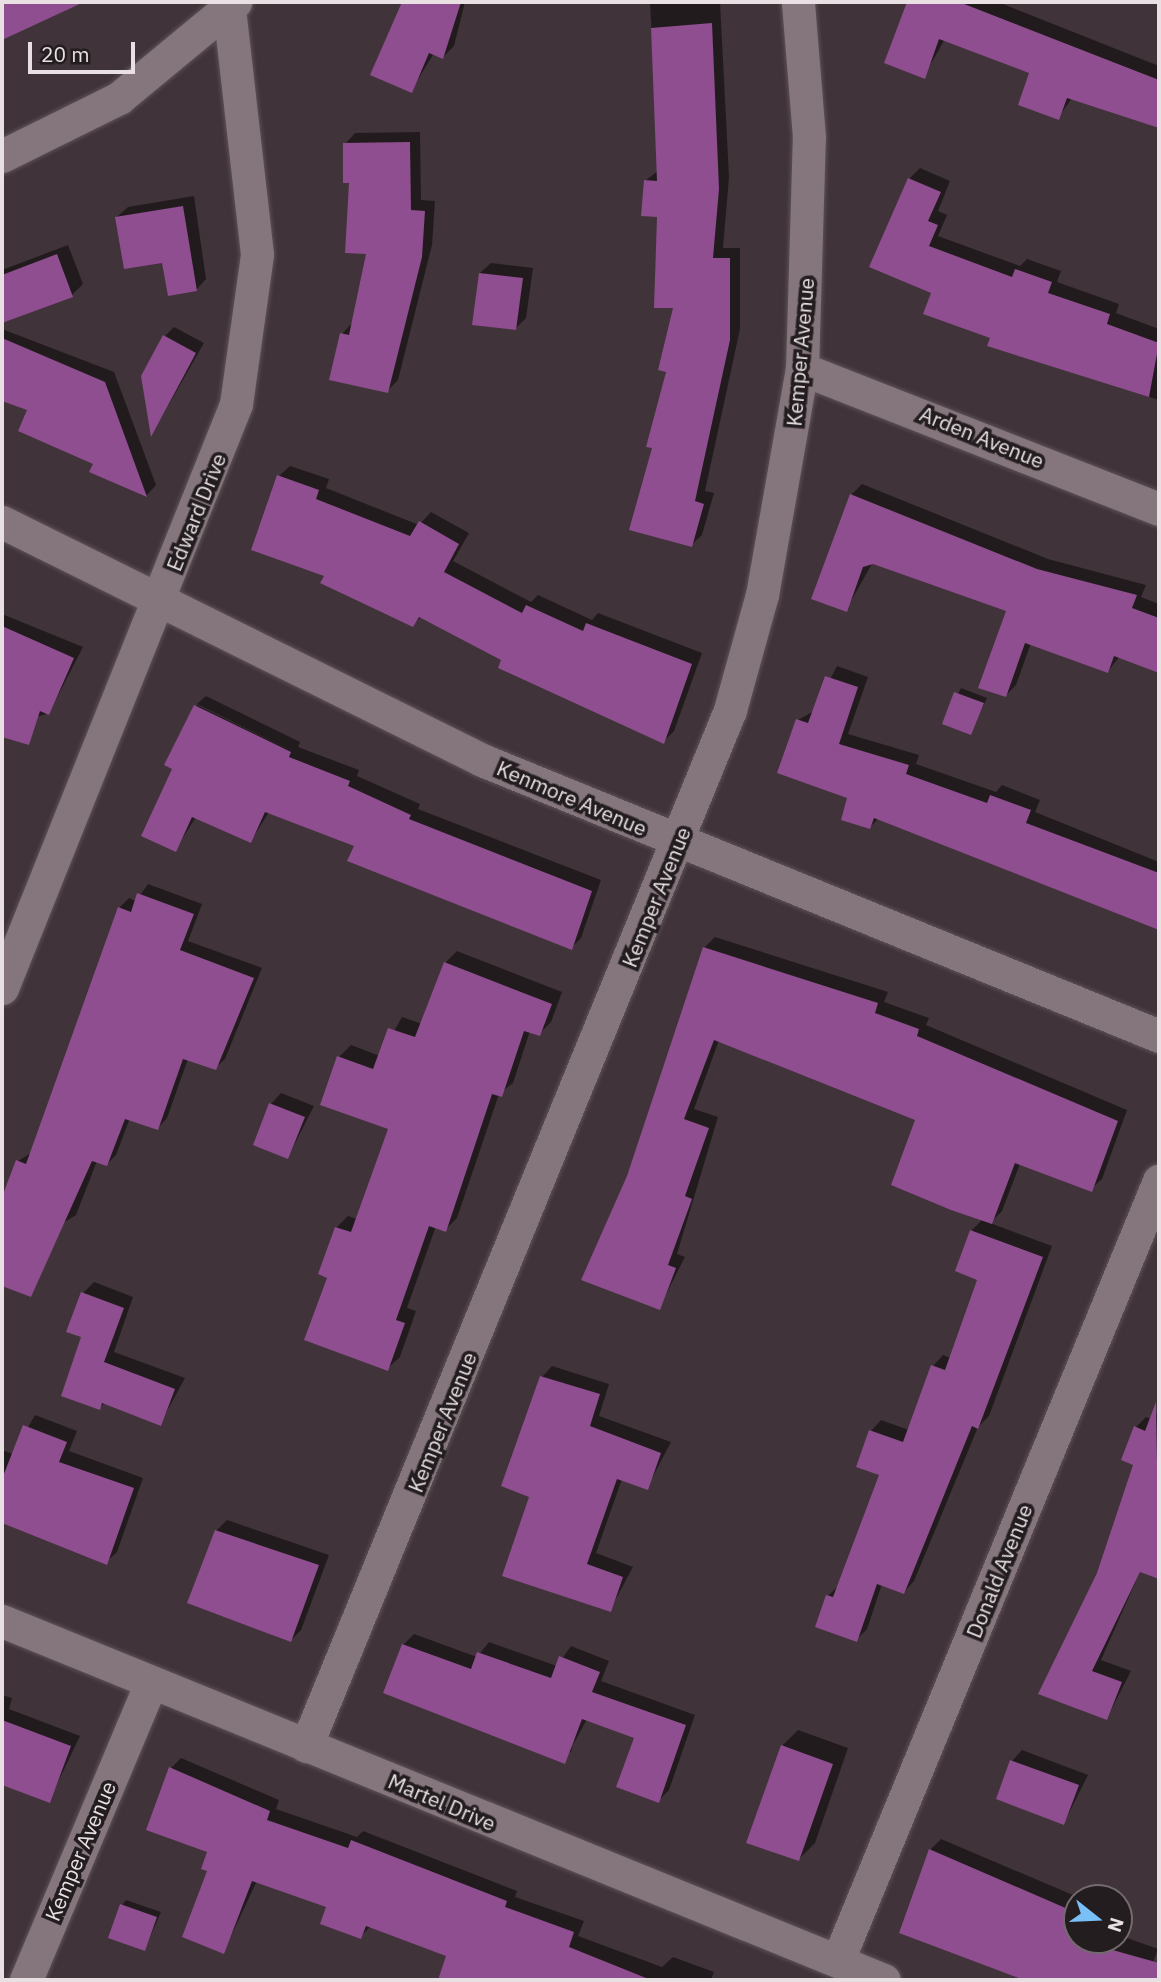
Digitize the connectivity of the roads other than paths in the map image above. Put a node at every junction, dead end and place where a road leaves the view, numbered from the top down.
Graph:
1 (799, 2) edge
2 (232, 5) edge
3 (2, 156) edge
4 (802, 369) junction
5 (1159, 509) edge
6 (2, 522) edge
7 (161, 598) junction
8 (679, 842) junction
9 (2, 988) edge
10 (1159, 1036) edge
11 (1159, 1181) edge
12 (2, 1621) edge
13 (151, 1683) junction
14 (306, 1746) junction
15 (838, 1961) junction
16 (26, 1980) edge
17 (884, 1980) edge

1 - 4 street, Kemper Avenue
2 - 3 street
2 - 7 street, Edward Drive
4 - 5 street, Arden Avenue
4 - 8 street, Kemper Avenue
6 - 7 street, Kenmore Avenue
7 - 8 street, Kenmore Avenue
7 - 9 street, Edward Drive
8 - 10 street, Kenmore Avenue
8 - 14 street, Kemper Avenue
11 - 15 street, Donald Avenue
12 - 13 street, Martel Drive
13 - 14 street, Martel Drive
13 - 16 street, Kemper Avenue
14 - 15 street, Martel Drive
15 - 17 street, Martel Drive

